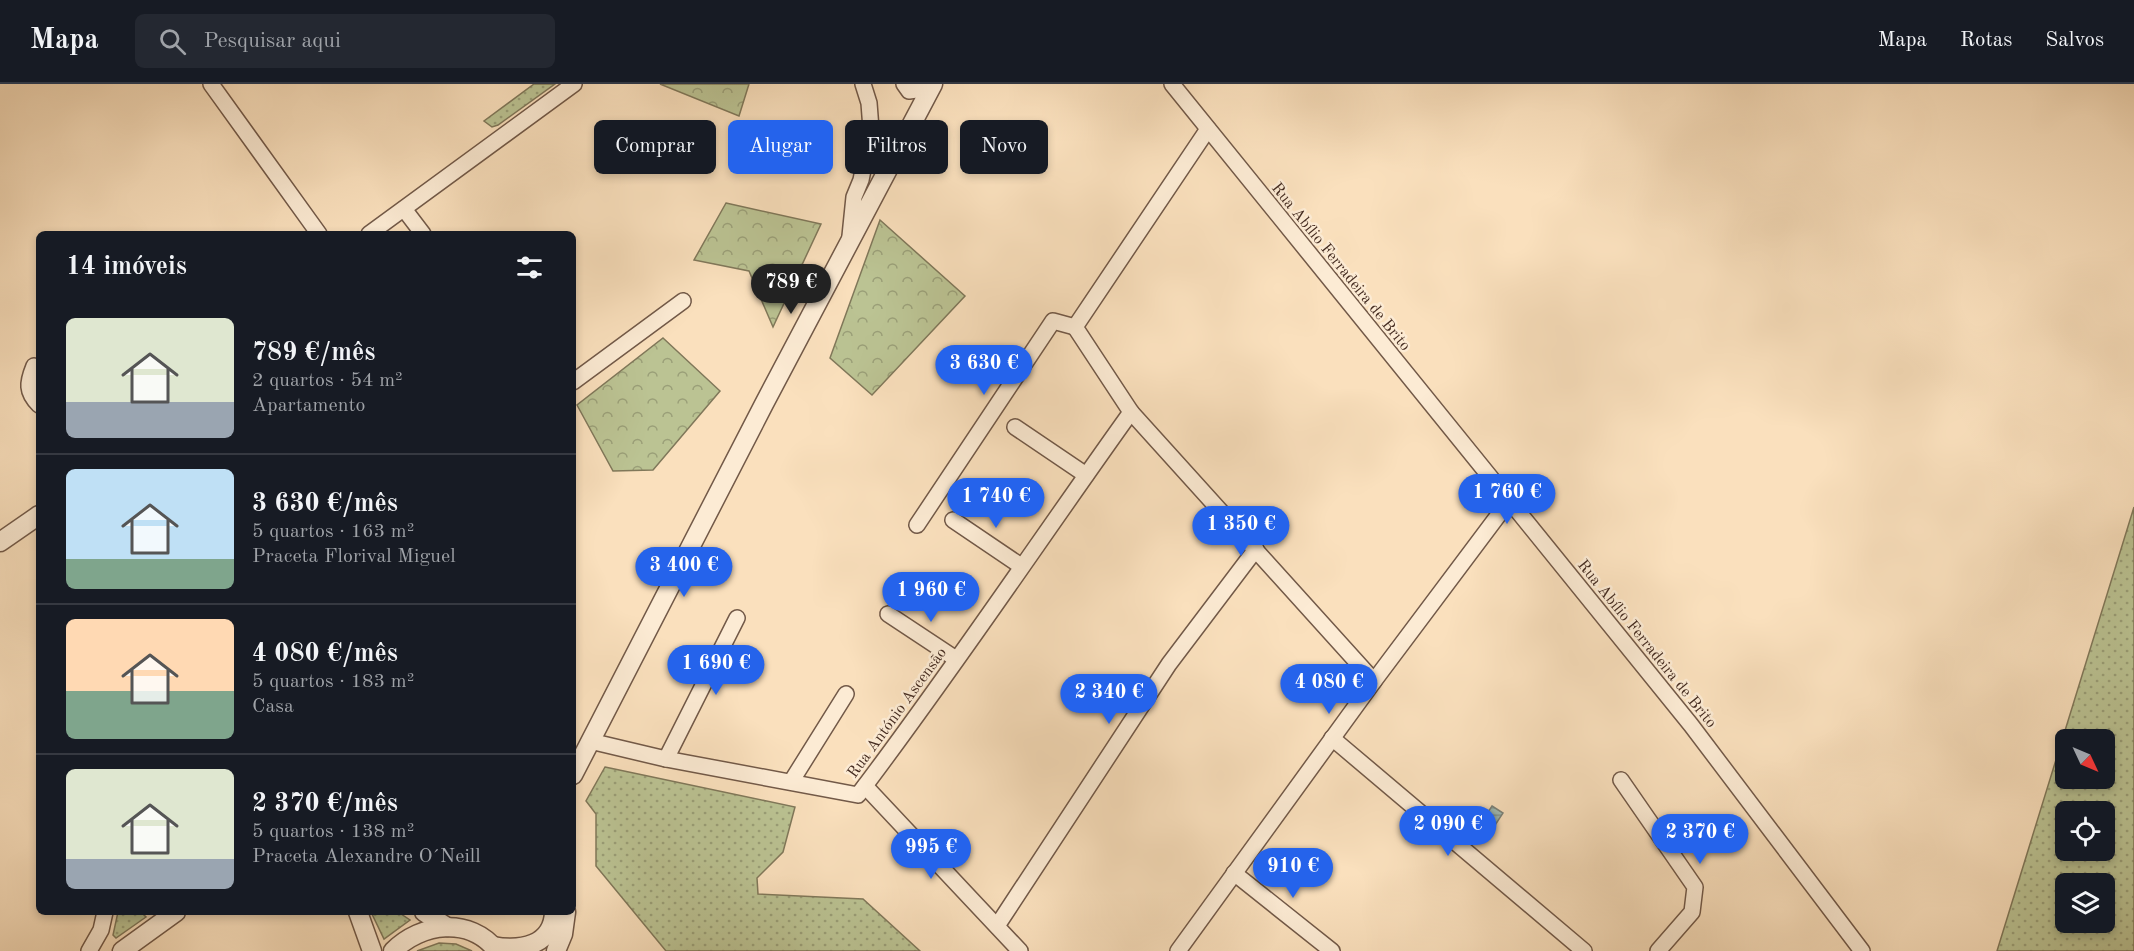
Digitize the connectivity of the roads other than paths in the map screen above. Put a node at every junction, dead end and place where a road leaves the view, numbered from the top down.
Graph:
1 (211, 84) edge
2 (574, 84) edge
3 (863, 84) edge
4 (904, 84) edge
5 (1172, 84) edge
6 (932, 86) edge
7 (1208, 129) junction
8 (404, 208) junction
9 (317, 231) edge
10 (373, 231) edge
11 (421, 231) edge
12 (850, 242) junction
13 (683, 301) dead end
14 (1075, 327) junction
15 (34, 366) dead end
16 (576, 380) edge
17 (36, 401) edge
18 (1131, 412) junction
19 (1015, 427) dead end
20 (1086, 475) junction
21 (1509, 501) junction
22 (36, 508) edge
23 (36, 517) edge
24 (953, 520) dead end
25 (36, 521) edge
26 (917, 525) dead end
27 (20, 528) junction
28 (0, 542) edge
29 (1256, 549) junction
30 (1021, 566) junction
31 (888, 614) dead end
32 (737, 618) dead end
33 (956, 659) junction
34 (1374, 681) junction
35 (846, 694) dead end
36 (1332, 738) junction
37 (590, 741) junction
38 (666, 759) junction
39 (576, 769) edge
40 (1621, 780) dead end
41 (791, 782) junction
42 (865, 786) junction
43 (1234, 873) junction
44 (104, 915) edge
45 (172, 915) edge
46 (358, 915) edge
47 (428, 915) edge
48 (553, 915) edge
49 (566, 915) edge
50 (997, 926) junction
51 (447, 927) junction
52 (495, 949) edge
53 (89, 951) edge
54 (122, 951) edge
55 (372, 951) edge
56 (393, 951) edge
57 (556, 951) edge
58 (1020, 951) edge
59 (1178, 951) edge
60 (1332, 951) edge
61 (1584, 951) edge
62 (1658, 951) edge
63 (1862, 951) edge

1 - 9 street
2 - 8 street
3 - 12 street
4 - 6 street
5 - 7 street, Rua Abílio Ferradeira de Brito
6 - 12 street
7 - 14 street
7 - 21 street, Rua Abílio Ferradeira de Brito
8 - 10 street
8 - 11 street
12 - 37 street
13 - 16 street
14 - 18 street
14 - 26 street
15 - 17 street
18 - 20 street, Rua António Ascensão
18 - 29 street
19 - 20 street
20 - 30 street, Rua António Ascensão
21 - 34 street
21 - 63 street, Rua Abílio Ferradeira de Brito
22 - 27 street
23 - 27 street
24 - 30 street
25 - 27 street
27 - 28 street
29 - 34 street
29 - 50 street
30 - 33 street, Rua António Ascensão
31 - 33 street
32 - 38 street
33 - 42 street, Rua António Ascensão
34 - 36 street
35 - 41 street
36 - 43 street
36 - 61 street
37 - 38 street, Rua António Ascensão
37 - 39 street
38 - 41 street, Rua António Ascensão
40 - 62 street
41 - 42 street, Rua António Ascensão
42 - 50 street
43 - 59 street
43 - 60 street
44 - 53 street
45 - 54 street
46 - 55 street
47 - 51 street
48 - 52 street
49 - 57 street
50 - 58 street
51 - 52 street
51 - 56 street

